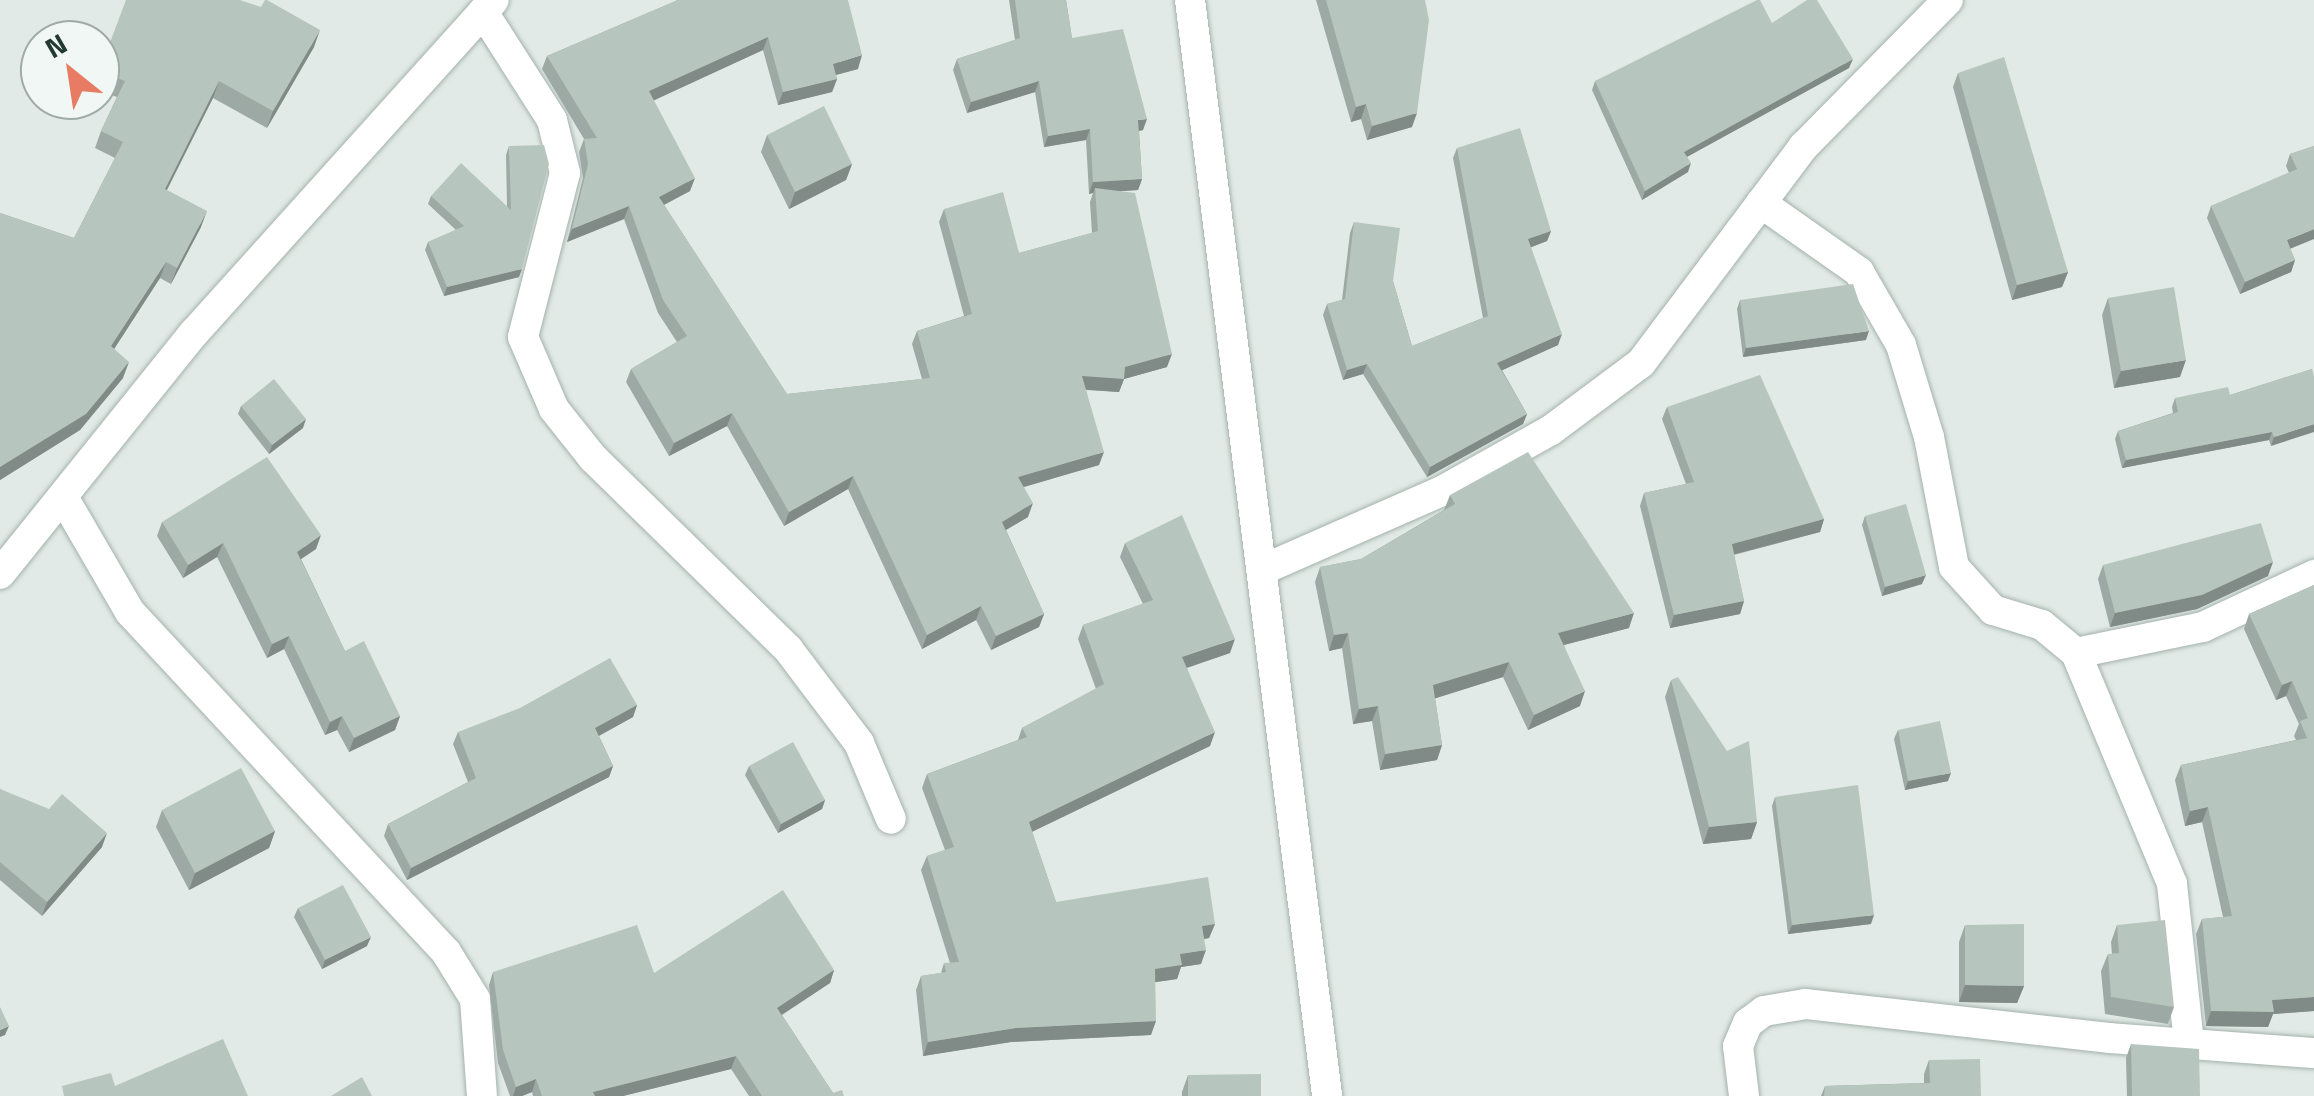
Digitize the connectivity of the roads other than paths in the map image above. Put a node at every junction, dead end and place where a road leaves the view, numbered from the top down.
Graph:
1 (1190, 0) edge
2 (1948, 0) edge
3 (488, 6) edge
4 (1761, 203) junction
5 (63, 497) junction
6 (1262, 570) junction
7 (0, 574) edge
8 (2314, 575) edge
9 (2076, 653) junction
10 (891, 819) dead end
11 (2189, 1044) junction
12 (2314, 1053) edge
13 (482, 1096) edge
14 (1327, 1096) edge
15 (1744, 1096) edge

1 - 6 street
2 - 4 street
3 - 5 street
3 - 10 street
4 - 6 street
4 - 9 street
5 - 7 street
5 - 13 street
6 - 14 street
8 - 9 street
9 - 11 street
11 - 12 street
11 - 15 street

